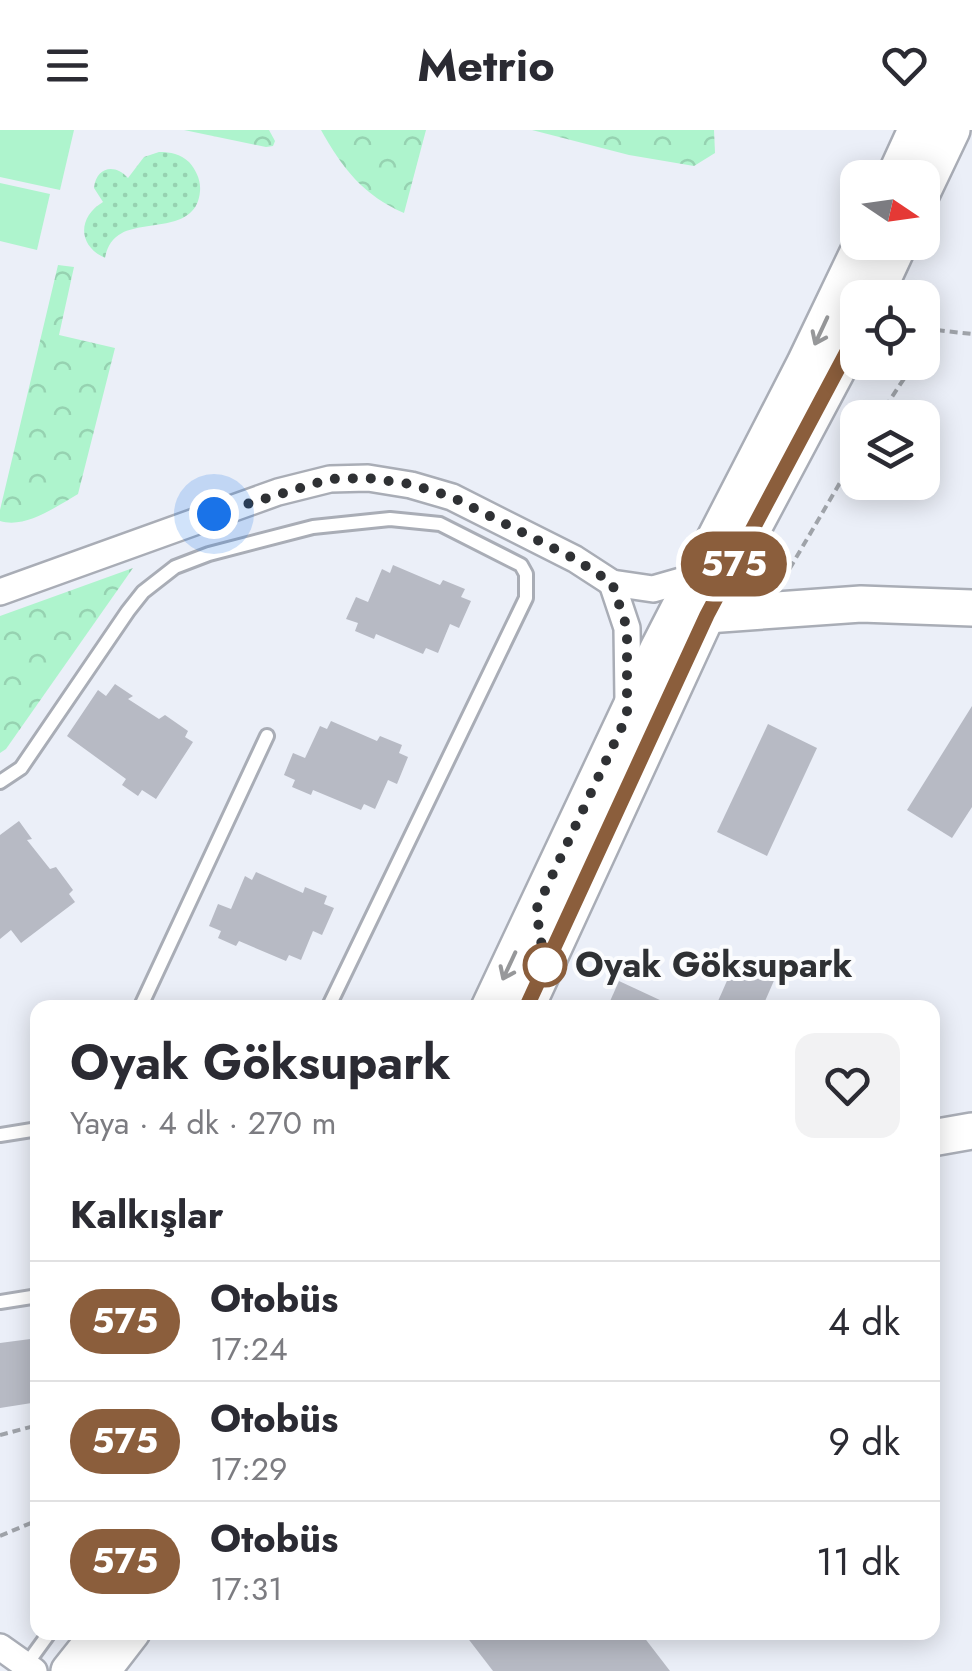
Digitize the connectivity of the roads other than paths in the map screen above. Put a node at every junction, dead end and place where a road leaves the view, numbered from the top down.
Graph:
1 (916, 130) edge
2 (952, 130) edge
3 (902, 160) edge
4 (940, 169) edge
5 (854, 260) edge
6 (904, 260) edge
7 (888, 280) edge
8 (840, 360) edge
9 (708, 572) junction
10 (612, 583) junction
11 (0, 592) edge
12 (972, 608) edge
13 (707, 615) junction
14 (627, 716) junction
15 (267, 736) dead end
16 (0, 782) edge
17 (144, 1000) edge
18 (332, 1000) edge
19 (494, 1000) edge
20 (530, 1000) edge
21 (30, 1130) edge
22 (972, 1130) edge
23 (0, 1135) edge
24 (940, 1136) edge
25 (30, 1297) edge
26 (0, 1302) edge
27 (46, 1640) edge
28 (94, 1640) edge
29 (126, 1640) edge
30 (0, 1646) edge
31 (30, 1668) edge
32 (69, 1671) edge
33 (102, 1671) edge

1 - 3 main road
2 - 4 main road
5 -> 9 main road
6 - 7 main road
8 - 9 main road
9 - 10 street
9 - 13 main road
9 - 14 main road
10 - 11 street
10 - 14 street
12 - 13 main road
13 - 20 main road
14 -> 19 main road
15 - 17 lane
16 - 18 lane
21 - 23 lane
22 - 24 main road
25 - 26 lane
27 - 31 lane
28 - 32 main road
29 - 33 main road
30 - 31 street

